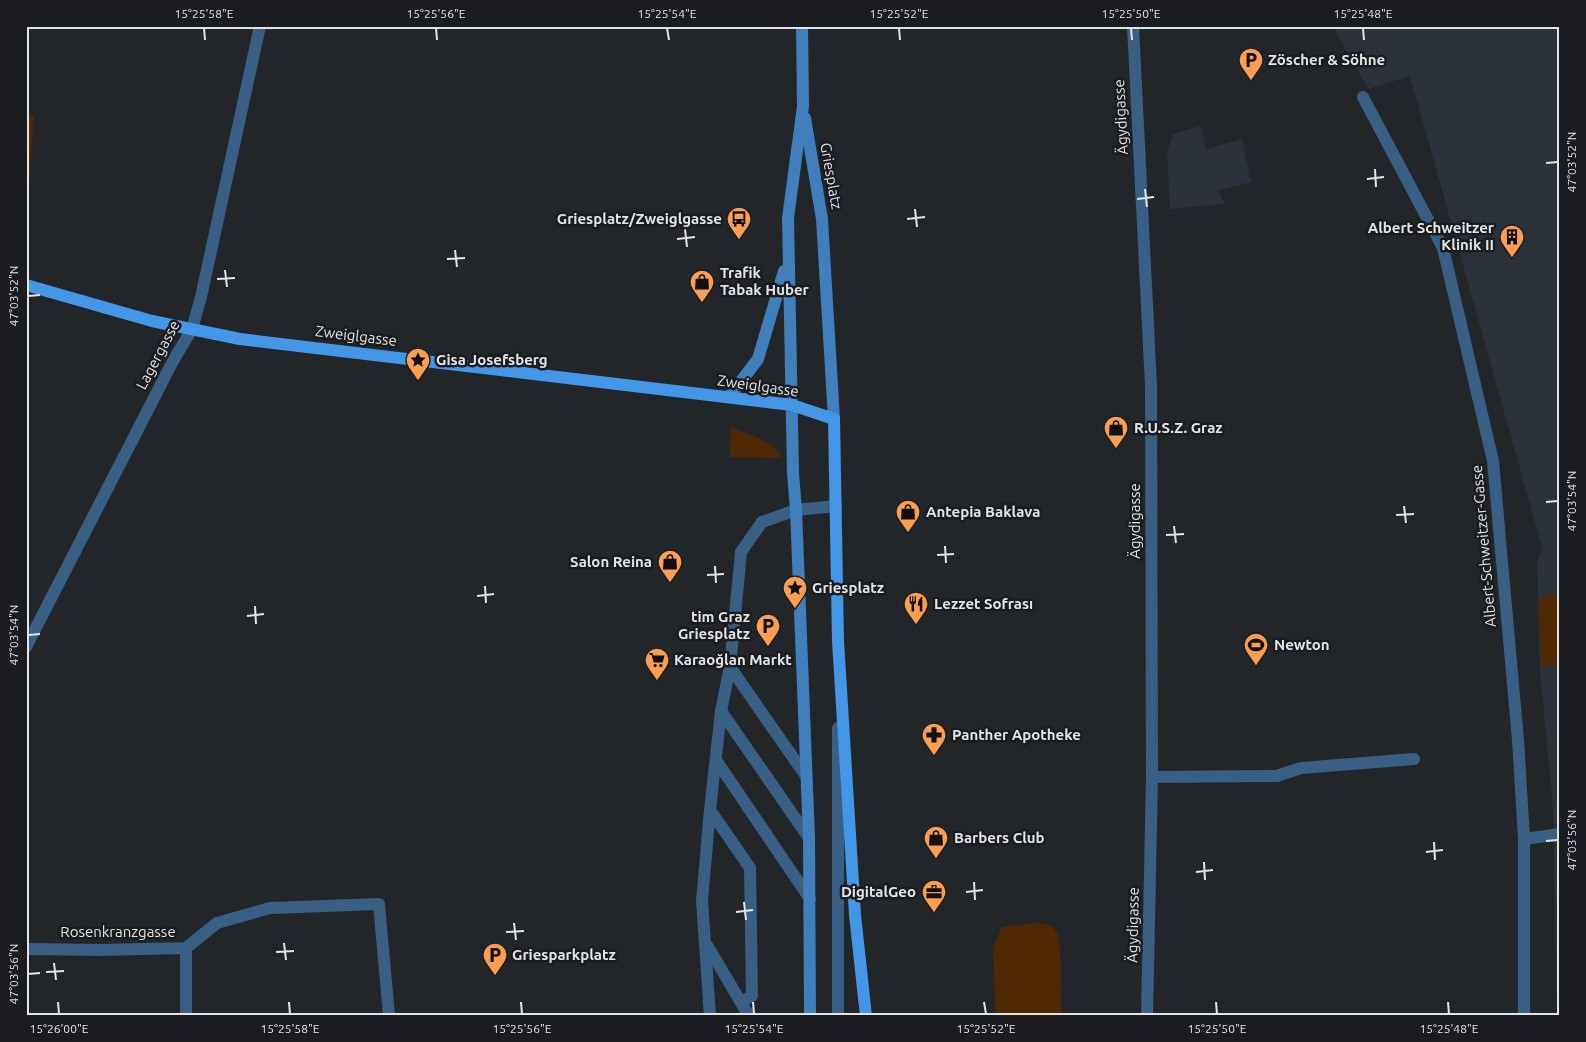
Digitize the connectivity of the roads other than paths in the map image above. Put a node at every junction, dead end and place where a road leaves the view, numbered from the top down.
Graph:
1 (260, 26) edge
2 (802, 26) edge
3 (1133, 26) edge
4 (1363, 98) dead end
5 (803, 106) junction
6 (788, 260) junction
7 (26, 285) edge
8 (192, 329) junction
9 (729, 397) junction
10 (792, 405) junction
11 (834, 419) junction
12 (836, 506) junction
13 (796, 510) junction
14 (838, 641) junction
15 (26, 647) edge
16 (730, 667) junction
17 (721, 711) junction
18 (716, 760) junction
19 (1414, 760) dead end
20 (806, 776) junction
21 (1152, 777) junction
22 (710, 810) junction
23 (1560, 834) edge
24 (809, 838) junction
25 (1524, 839) junction
26 (810, 899) junction
27 (706, 943) junction
28 (186, 948) junction
29 (26, 949) edge
30 (741, 1002) junction
31 (711, 1014) edge
32 (186, 1016) edge
33 (389, 1016) edge
34 (749, 1016) edge
35 (810, 1016) edge
36 (838, 1016) edge
37 (866, 1016) edge
38 (1147, 1016) edge
39 (1524, 1016) edge

1 - 8 street, Lagergasse
2 - 5 main road, Griesplatz
3 - 21 street, Ägydigasse
4 - 25 street, Albert-Schweitzer-Gasse
5 - 6 main road, Griesplatz
5 - 11 main road, Griesplatz
6 - 9 main road, Griesplatz
6 - 10 main road, Griesplatz
7 - 8 main road, Zweiglgasse
8 - 9 main road, Zweiglgasse
8 - 15 street, Lagergasse
9 - 10 main road, Zweiglgasse
10 - 11 main road, Zweiglgasse
10 - 13 main road, Griesplatz
11 - 12 main road, Griesplatz
12 - 13 street
12 - 14 main road, Griesplatz
13 - 16 street
13 - 20 main road, Griesplatz
14 - 36 street, Griesplatz
14 - 37 main road, Griesplatz
16 - 17 street
16 - 20 street
17 - 18 street
17 - 24 street
18 - 22 street
18 - 26 street
19 - 21 street
20 - 24 main road, Griesplatz
21 - 38 street, Ägydigasse
22 - 27 street
22 - 30 street
23 - 25 street
24 - 26 main road, Griesplatz
25 - 39 street, Albert-Schweitzer-Gasse
26 - 35 main road, Griesplatz
27 - 30 street
27 - 31 street
28 - 29 street, Rosenkranzgasse
28 - 32 street
28 - 33 street, Rosenkranzgasse
30 - 34 street

